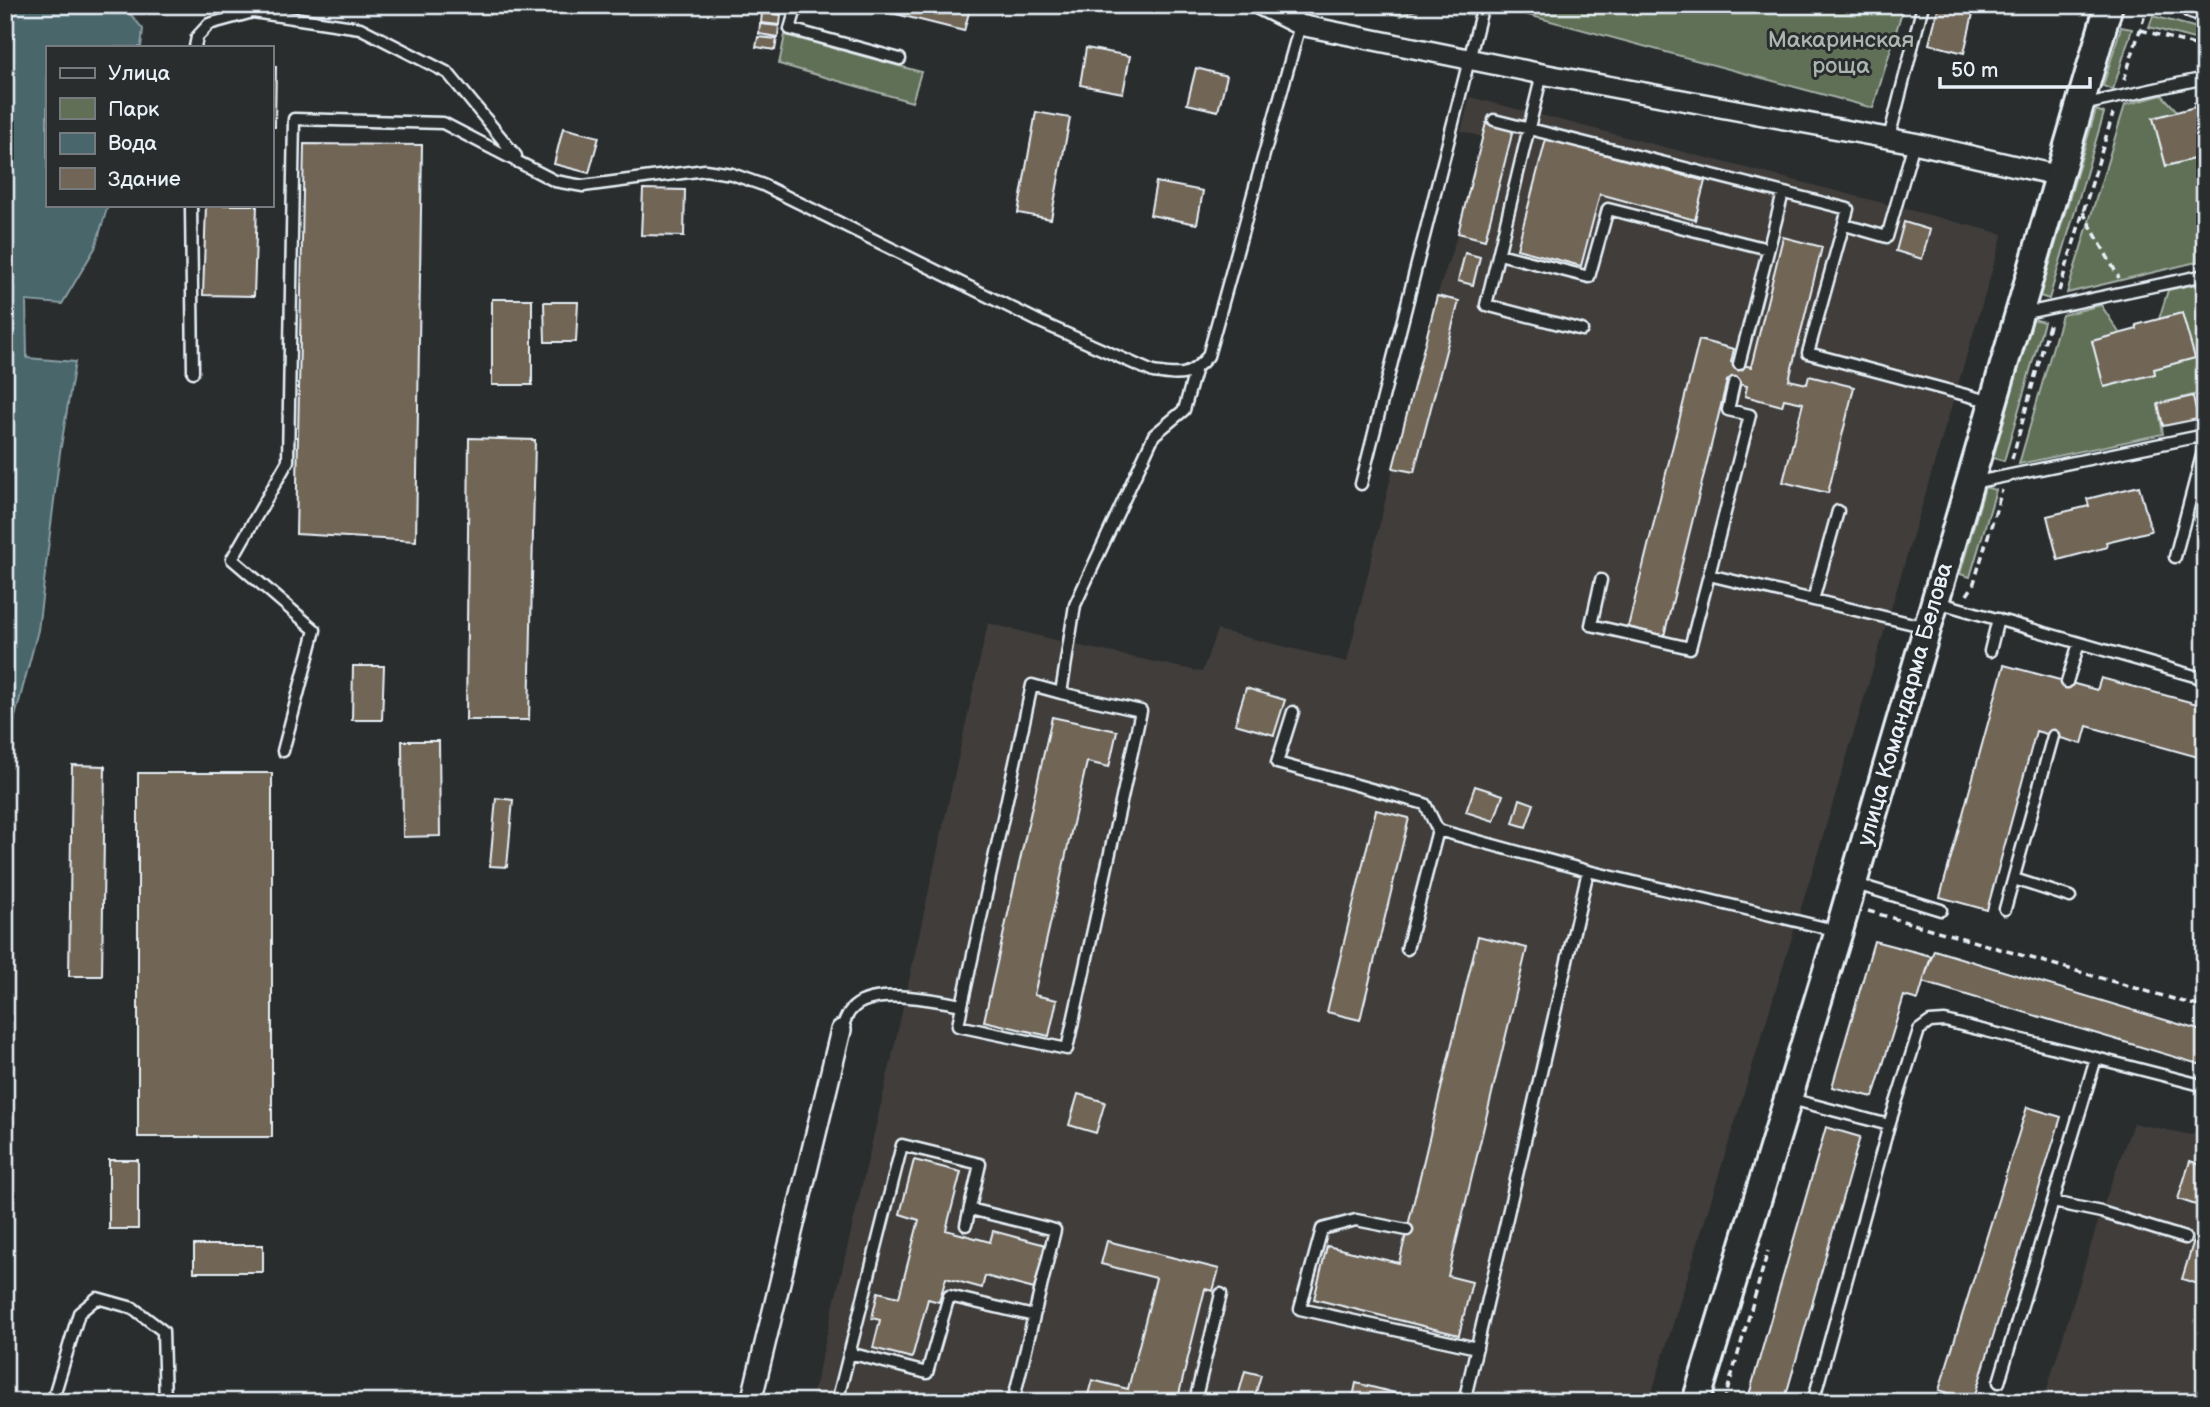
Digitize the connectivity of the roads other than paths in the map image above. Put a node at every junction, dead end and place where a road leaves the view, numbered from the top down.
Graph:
1 (797, 5) edge
2 (1260, 5) edge
3 (1483, 5) edge
4 (1923, 5) edge
5 (2109, 5) edge
6 (2194, 5) edge
7 (2205, 8) edge
8 (1300, 25) junction
9 (195, 46) edge
10 (900, 59) dead end
11 (1470, 60) junction
12 (1542, 74) junction
13 (2205, 78) edge
14 (2080, 106) junction
15 (1494, 120) dead end
16 (1529, 128) junction
17 (1889, 138) junction
18 (1914, 143) junction
19 (520, 161) junction
20 (2060, 176) junction
21 (1783, 193) junction
22 (191, 206) edge
23 (1845, 225) junction
24 (1768, 249) junction
25 (1499, 254) junction
26 (2205, 275) edge
27 (2018, 315) junction
28 (1582, 330) dead end
29 (1739, 364) dead end
30 (1195, 371) junction
31 (193, 372) dead end
32 (1734, 383) dead end
33 (1992, 402) junction
34 (2205, 435) edge
35 (2205, 443) edge
36 (1969, 483) junction
37 (1361, 484) dead end
38 (1838, 512) dead end
39 (2175, 557) dead end
40 (1709, 575) junction
41 (1601, 580) dead end
42 (1813, 600) junction
43 (1933, 601) junction
44 (1998, 620) junction
45 (1926, 627) junction
46 (2079, 643) junction
47 (1990, 651) dead end
48 (2205, 679) edge
49 (2067, 682) dead end
50 (1062, 693) junction
51 (1293, 712) dead end
52 (2053, 736) dead end
53 (283, 751) dead end
54 (1438, 830) junction
55 (1588, 871) junction
56 (2014, 879) junction
57 (1849, 894) junction
58 (2070, 897) dead end
59 (1941, 909) dead end
60 (2005, 909) dead end
61 (1839, 931) junction
62 (1407, 949) dead end
63 (962, 1005) junction
64 (841, 1030) joint
65 (2096, 1058) junction
66 (2205, 1086) edge
67 (1788, 1098) junction
68 (1889, 1125) junction
69 (2053, 1202) junction
70 (970, 1209) junction
71 (966, 1225) dead end
72 (1407, 1230) dead end
73 (2185, 1238) dead end
74 (1221, 1294) dead end
75 (1034, 1316) junction
76 (1477, 1348) junction
77 (849, 1353) junction
78 (1999, 1382) dead end
79 (52, 1402) edge
80 (165, 1402) edge
81 (751, 1402) edge
82 (855, 1402) edge
83 (1013, 1402) edge
84 (1207, 1402) edge
85 (1464, 1402) edge
86 (1696, 1402) edge
87 (1813, 1402) edge

1 - 10 lane
2 - 8 street
3 - 11 lane
4 - 17 lane
5 - 14 main road, улица Командарма Белова
6 - 7 main road
8 - 11 street
8 - 30 lane
9 - 19 lane
11 - 12 street
11 - 37 lane
12 - 16 lane
12 - 17 street
13 - 14 lane
14 - 20 main road, улица Командарма Белова
15 - 16 lane
16 - 21 lane
16 - 25 lane
17 - 18 street
18 - 20 street
18 - 23 lane
19 - 30 lane
19 - 53 lane
20 - 27 main road, улица Командарма Белова
21 - 23 lane
21 - 24 lane
22 - 31 lane
23 - 33 lane
24 - 25 lane
24 - 29 lane
25 - 28 lane
26 - 27 lane
27 - 33 main road, улица Командарма Белова
30 - 50 lane
32 - 40 lane
33 - 36 main road, улица Командарма Белова
34 - 36 lane
35 - 39 lane
36 - 43 main road, улица Командарма Белова
38 - 42 lane
40 - 41 lane
40 - 42 lane
42 - 45 lane
43 - 44 lane
43 - 45 main road, улица Командарма Белова
44 - 46 lane
44 - 47 lane
45 - 57 main road, улица Командарма Белова
46 - 48 lane
46 - 49 lane
50 - 63 lane
50 - 63 lane
51 - 54 lane
52 - 56 lane
54 - 55 lane
54 - 62 lane
55 - 61 lane
55 - 76 lane
56 - 58 lane
56 - 60 lane
57 - 59 lane
57 - 61 main road, улица Командарма Белова
61 - 67 main road, улица Командарма Белова
63 - 64 lane
64 - 81 street
65 - 66 lane
65 - 68 lane
65 - 69 lane
67 - 68 lane
67 - 86 main road, улица Командарма Белова
68 - 87 lane
69 - 73 lane
69 - 78 lane
70 - 71 lane
70 - 75 lane
70 - 77 lane
72 - 76 lane
74 - 84 lane
75 - 77 lane
75 - 83 lane
76 - 85 lane
77 - 82 lane
79 - 80 lane

